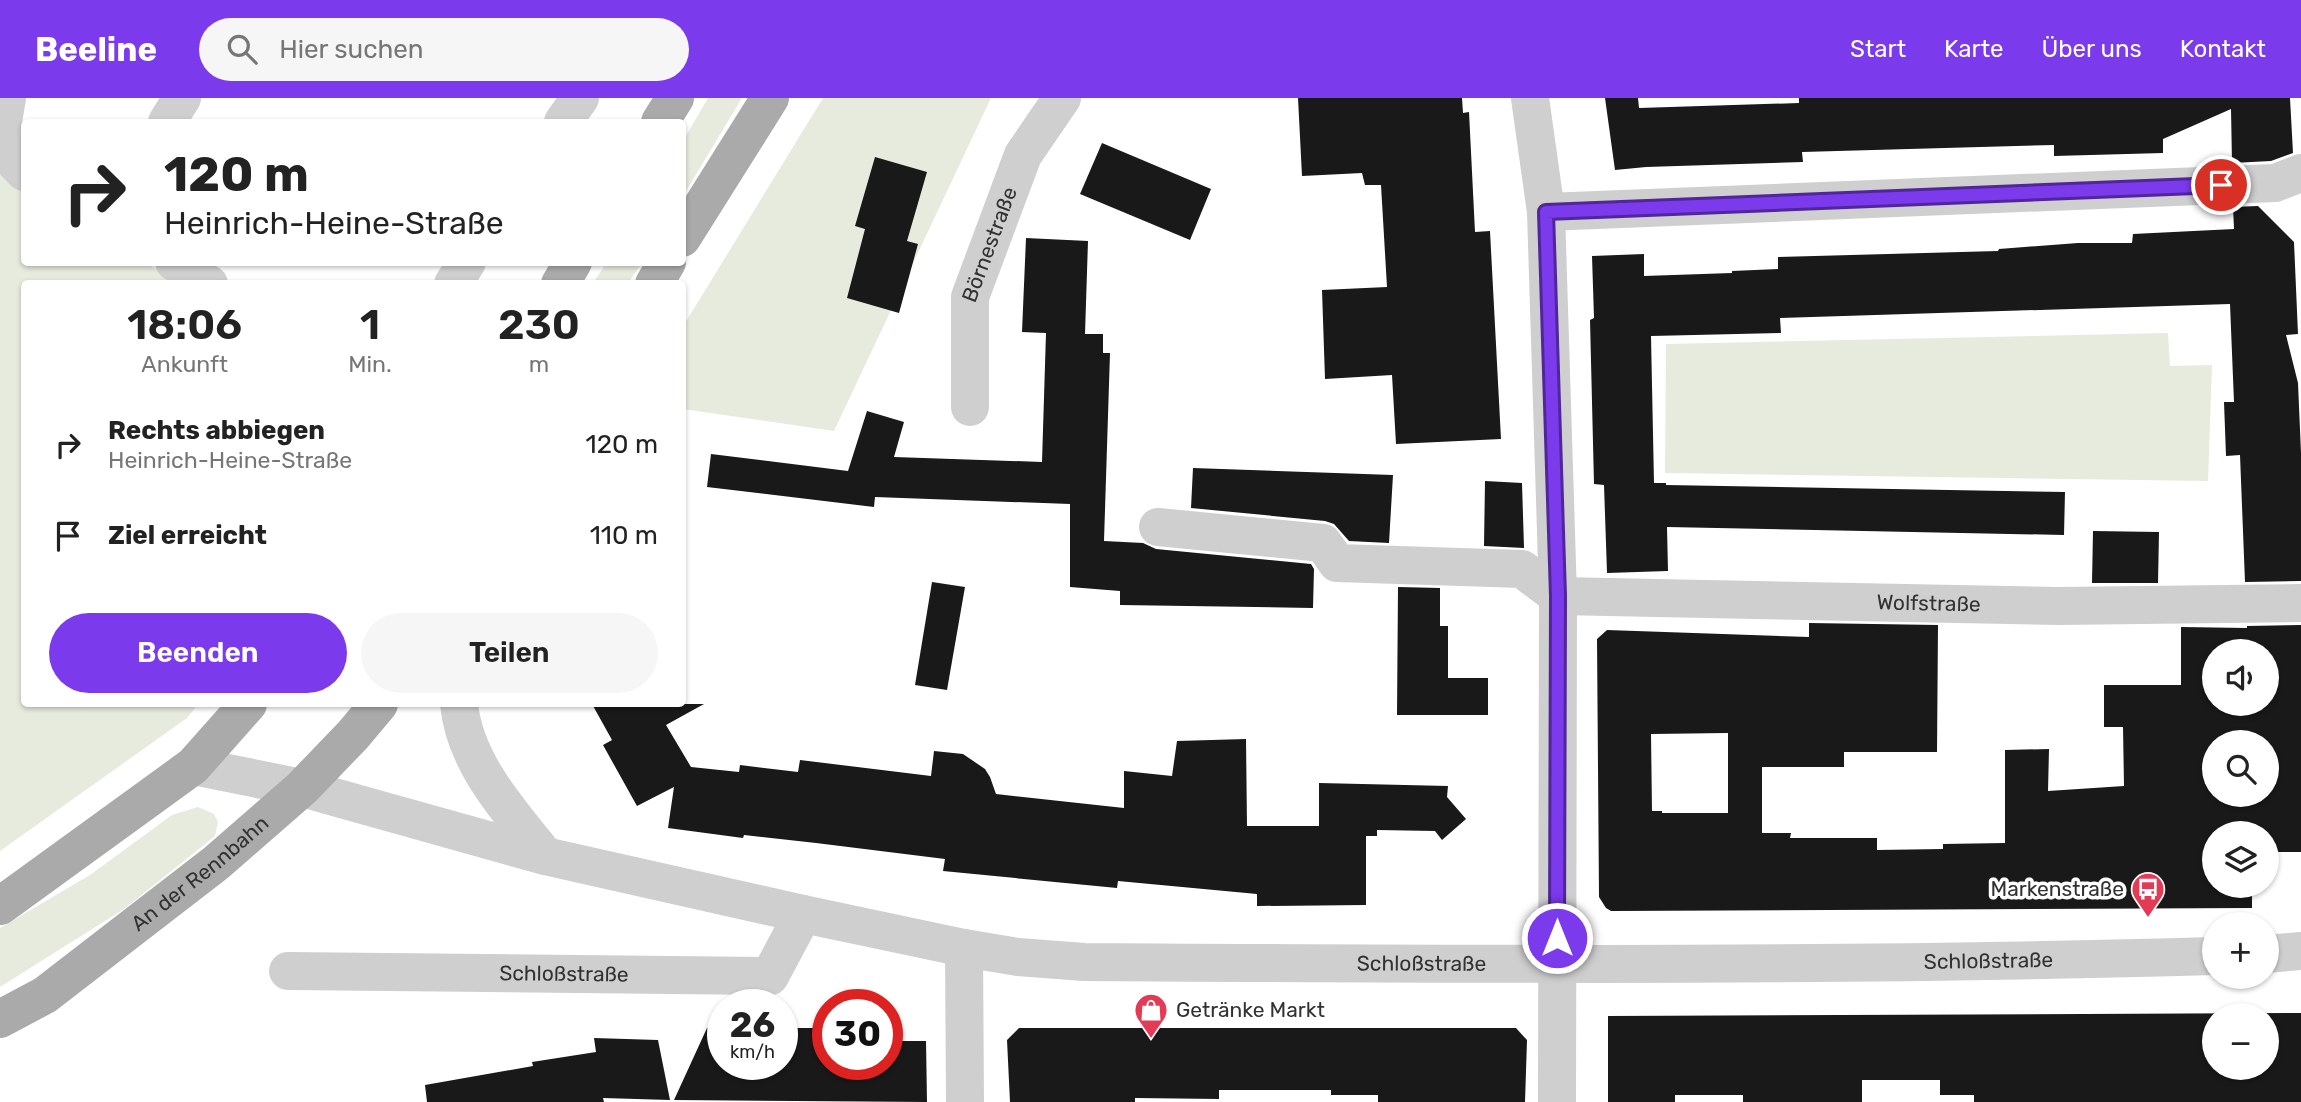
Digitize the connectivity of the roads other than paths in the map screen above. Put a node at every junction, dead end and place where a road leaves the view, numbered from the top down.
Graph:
1 (8, 98) edge
2 (182, 98) edge
3 (580, 98) edge
4 (675, 98) edge
5 (770, 98) edge
6 (1062, 98) edge
7 (1530, 98) edge
8 (169, 119) edge
9 (565, 119) edge
10 (662, 119) edge
11 (21, 169) edge
12 (2301, 173) edge
13 (1546, 212) junction
14 (686, 232) edge
15 (180, 266) edge
16 (203, 280) edge
17 (970, 407) dead end
18 (1158, 527) dead end
19 (1558, 596) junction
20 (2301, 603) edge
21 (245, 707) edge
22 (377, 707) edge
23 (460, 707) edge
24 (193, 766) junction
25 (302, 788) junction
26 (545, 856) junction
27 (0, 906) edge
28 (803, 914) junction
29 (964, 948) junction
30 (2301, 951) edge
31 (2279, 953) edge
32 (2202, 956) edge
33 (1557, 964) junction
34 (288, 971) dead end
35 (0, 1019) edge
36 (965, 1102) edge
37 (1557, 1102) edge

1 - 11 street
2 - 8 street
3 - 9 street
4 - 10 main road
5 - 14 main road
6 - 17 street, Börnestraße
7 - 13 street
12 - 13 street
13 - 19 street
15 - 16 street
18 - 19 street
19 - 20 street, Wolfstraße
19 - 33 street
21 - 24 main road
22 - 25 main road, An der Rennbahn
23 - 26 street
24 - 25 street, Schloßstraße
24 - 27 main road
25 - 26 street, Schloßstraße
25 - 35 main road, An der Rennbahn
26 - 28 street, Schloßstraße
28 - 29 street, Schloßstraße
28 - 34 street, Schloßstraße
29 - 33 street, Schloßstraße
29 - 36 street
30 - 31 street
32 - 33 street, Schloßstraße
33 - 37 street

